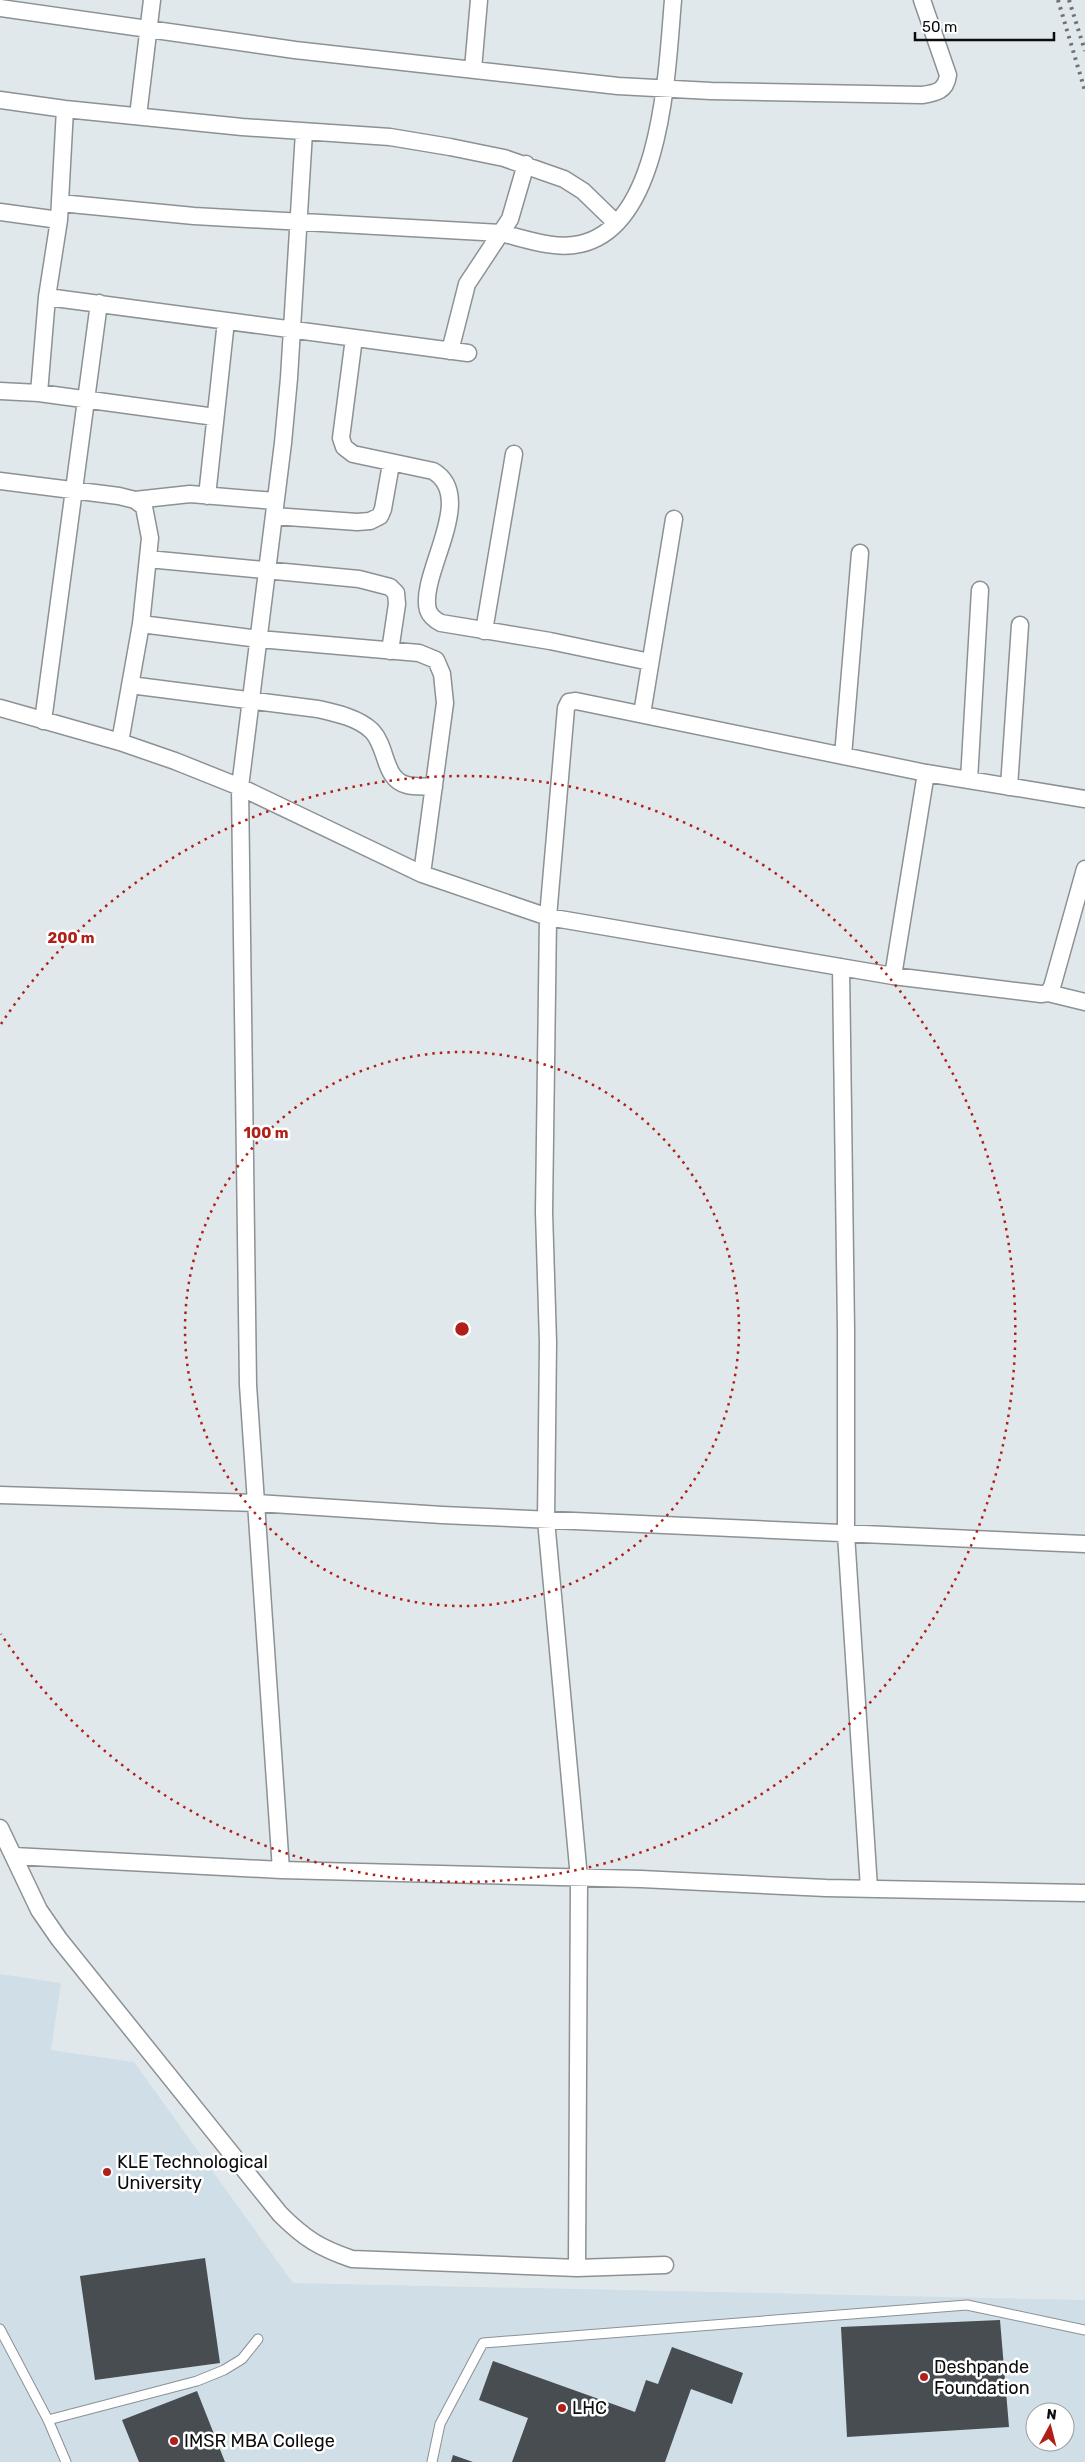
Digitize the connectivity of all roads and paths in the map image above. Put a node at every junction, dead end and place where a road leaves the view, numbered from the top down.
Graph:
1 (152, 0) edge
2 (479, 0) edge
3 (673, 0) edge
4 (922, 0) edge
5 (0, 8) edge
6 (148, 28) junction
7 (473, 69) junction
8 (665, 89) junction
9 (0, 100) edge
10 (65, 109) junction
11 (138, 116) junction
12 (304, 132) junction
13 (526, 164) junction
14 (60, 203) junction
15 (0, 212) edge
16 (58, 220) junction
17 (297, 221) junction
18 (616, 223) junction
19 (501, 233) junction
20 (47, 297) junction
21 (100, 303) junction
22 (226, 321) junction
23 (292, 330) junction
24 (354, 338) junction
25 (450, 350) junction
26 (468, 353) dead end
27 (0, 391) edge
28 (39, 393) junction
29 (86, 400) junction
30 (215, 417) junction
31 (514, 454) dead end
32 (391, 464) junction
33 (0, 481) edge
34 (73, 489) junction
35 (207, 496) junction
36 (135, 500) junction
37 (274, 508) junction
38 (674, 519) dead end
39 (860, 553) dead end
40 (148, 559) junction
41 (268, 571) junction
42 (980, 590) dead end
43 (141, 624) junction
44 (1020, 624) dead end
45 (484, 630) junction
46 (259, 639) junction
47 (390, 651) junction
48 (650, 662) junction
49 (130, 686) junction
50 (251, 700) junction
51 (0, 708) edge
52 (642, 714) junction
53 (43, 721) junction
54 (120, 742) junction
55 (843, 756) junction
56 (926, 773) junction
57 (969, 780) junction
58 (240, 787) junction
59 (434, 787) junction
60 (1009, 787) junction
61 (1085, 799) edge
62 (1085, 870) edge
63 (422, 874) junction
64 (548, 917) junction
65 (841, 967) junction
66 (893, 976) junction
67 (1048, 993) junction
68 (1085, 1002) edge
69 (0, 1495) edge
70 (257, 1504) junction
71 (546, 1520) junction
72 (846, 1534) junction
73 (1085, 1544) edge
74 (0, 1828) edge
75 (14, 1856) junction
76 (281, 1870) junction
77 (580, 1878) junction
78 (869, 1888) junction
79 (1085, 1893) edge
80 (665, 2265) dead end
81 (577, 2268) junction
82 (0, 2329) edge
83 (1085, 2330) edge
84 (258, 2339) dead end
85 (48, 2420) junction
86 (66, 2462) edge
87 (432, 2462) edge

1 - 6 street
2 - 7 street
3 - 8 street
4 - 8 street
5 - 6 street
6 - 7 street
6 - 11 street
7 - 8 street
8 - 18 street
9 - 10 street
10 - 11 street
10 - 14 street
11 - 12 street
12 - 13 street
12 - 17 street
13 - 18 street
13 - 19 street
14 - 16 street
14 - 17 street
15 - 16 street
16 - 20 street
17 - 19 street
17 - 23 street
18 - 19 street
19 - 25 street
20 - 21 street
20 - 28 street
21 - 22 street
21 - 29 street
22 - 23 street
22 - 30 street
23 - 24 street
23 - 37 street
24 - 25 street
24 - 32 street
25 - 26 street
27 - 28 street
28 - 29 street
29 - 30 street
29 - 34 street
30 - 35 street
31 - 45 street
32 - 37 street
32 - 45 street
33 - 34 street
34 - 36 street
34 - 53 street
35 - 36 street
35 - 37 street
36 - 40 street
37 - 41 street
38 - 48 street
39 - 55 street
40 - 41 street
40 - 43 street
41 - 46 street
41 - 47 street
42 - 57 street
43 - 46 street
43 - 49 street
44 - 60 street
45 - 48 street
46 - 47 street
46 - 50 street
47 - 59 street
48 - 52 street
49 - 50 street
49 - 54 street
50 - 58 street
50 - 59 street
51 - 53 street
52 - 55 street
52 - 64 street
53 - 54 street
54 - 58 street
55 - 56 street
56 - 57 street
56 - 66 street
57 - 60 street
58 - 63 street
58 - 70 street
59 - 63 street
60 - 61 street
62 - 67 street
63 - 64 street
64 - 65 street
64 - 71 street
65 - 66 street
65 - 72 street
66 - 67 street
67 - 68 street
69 - 70 street
70 - 71 street
70 - 76 street
71 - 72 street
71 - 77 street
72 - 73 street
72 - 78 street
74 - 75 street
75 - 76 street
75 - 81 street
76 - 77 street
77 - 78 street
77 - 81 street
78 - 79 street
80 - 81 street
82 - 85 lane
83 - 87 lane
84 - 85 lane
85 - 86 lane

